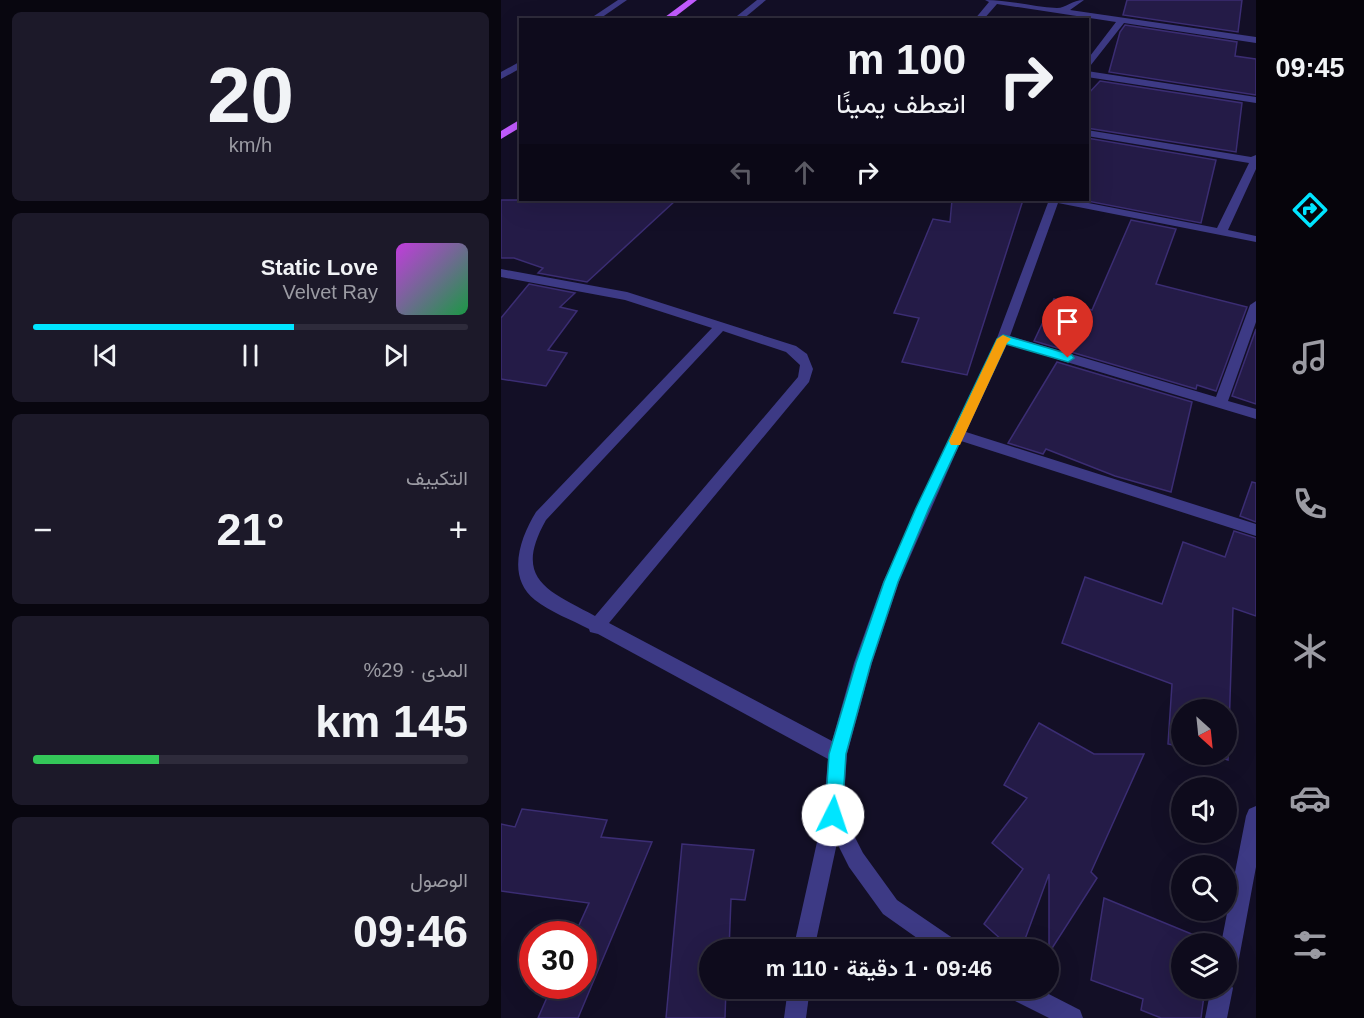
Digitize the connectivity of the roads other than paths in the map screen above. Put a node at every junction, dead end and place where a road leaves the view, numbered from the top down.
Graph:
1 (623, 0) edge
2 (693, 0) edge
3 (762, 0) edge
4 (993, 0) edge
5 (1080, 0) edge
6 (1060, 12) junction
7 (595, 18) edge
8 (668, 18) edge
9 (739, 18) edge
10 (980, 18) edge
11 (1121, 21) junction
12 (1256, 40) edge
13 (501, 63) edge
14 (1089, 64) edge
15 (519, 66) edge
16 (1089, 74) edge
17 (501, 76) edge
18 (1256, 100) edge
19 (519, 123) edge
20 (1089, 132) edge
21 (501, 136) edge
22 (1256, 160) edge
23 (1054, 201) edge
24 (1064, 201) edge
25 (1221, 232) junction
26 (1256, 239) edge
27 (501, 273) edge
28 (1256, 305) edge
29 (721, 326) junction
30 (1003, 339) junction
31 (1220, 403) junction
32 (1256, 414) edge
33 (958, 435) junction
34 (1256, 530) edge
35 (596, 627) junction
36 (838, 754) junction
37 (833, 815) junction
38 (1256, 816) edge
39 (1233, 933) edge
40 (805, 939) edge
41 (937, 939) edge
42 (798, 999) edge
43 (1035, 999) edge
44 (1220, 999) edge
45 (795, 1018) edge
46 (1072, 1018) edge
47 (1216, 1018) edge

1 - 7 street
2 - 8 main road
3 - 9 street
4 - 6 street
4 - 10 street
5 - 6 street
6 - 11 street
11 - 12 street
11 - 14 street
13 - 15 street
15 - 17 street
16 - 18 street
19 - 21 main road
20 - 22 street
22 - 25 street
23 - 30 street
24 - 25 street
25 - 26 street
27 - 29 street
28 - 31 street
29 - 35 street
29 - 35 street
30 - 31 street
30 - 33 street
31 - 32 street
33 - 34 street
33 - 36 street
35 - 36 street
36 - 37 street
37 - 40 street
37 - 41 street
38 - 39 street
42 - 45 street
43 - 46 street
44 - 47 street

